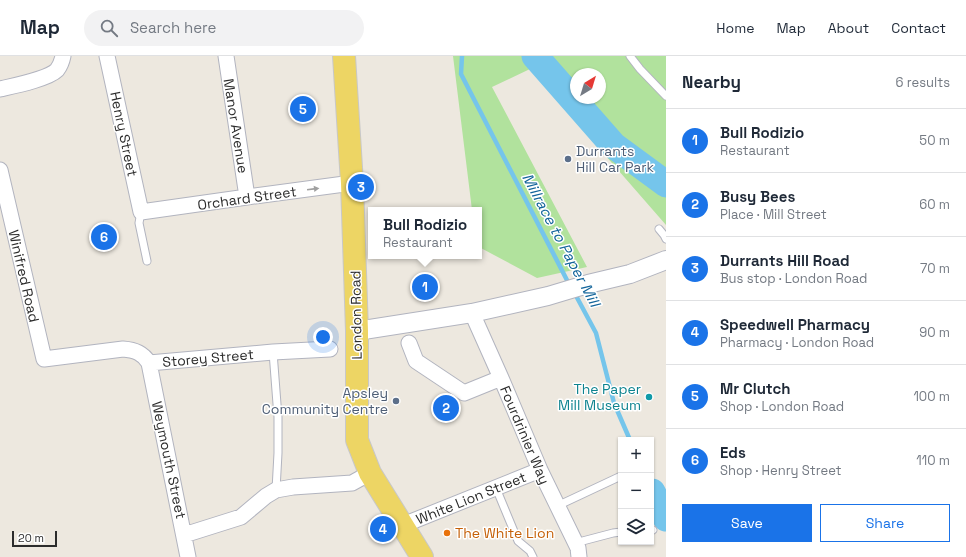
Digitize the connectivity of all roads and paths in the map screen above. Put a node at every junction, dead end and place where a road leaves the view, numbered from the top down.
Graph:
1 (63, 56) edge
2 (107, 56) edge
3 (226, 56) edge
4 (344, 56) edge
5 (630, 56) edge
6 (0, 89) edge
7 (666, 96) edge
8 (0, 170) edge
9 (352, 183) junction
10 (247, 197) junction
11 (141, 212) junction
12 (659, 229) dead end
13 (666, 239) edge
14 (666, 260) edge
15 (147, 261) dead end
16 (472, 312) junction
17 (357, 331) junction
18 (409, 343) dead end
19 (330, 349) dead end
20 (273, 352) junction
21 (44, 359) joint
22 (149, 363) junction
23 (501, 378) junction
24 (540, 470) junction
25 (370, 474) junction
26 (618, 477) edge
27 (496, 488) junction
28 (276, 490) junction
29 (557, 506) junction
30 (403, 525) junction
31 (618, 532) edge
32 (184, 535) junction
33 (577, 550) edge
34 (188, 557) edge
35 (422, 557) edge
36 (533, 557) edge

1 - 6 street
2 - 11 street, Henry Street
3 - 10 street, Manor Avenue
4 - 9 main road, London Road
5 - 7 lane
8 - 21 street, Winifred Road
10 -> 9 street, Orchard Street
9 - 17 main road, London Road
10 - 11 street, Orchard Street
11 - 15 lane
12 - 13 lane
14 - 16 street
16 - 17 street
16 - 23 street, Fourdrinier Way
17 - 25 main road, London Road
18 - 23 street
19 - 20 street, Storey Street
20 - 22 street, Storey Street
20 - 28 lane
21 - 22 street, Storey Street
22 - 32 street, Weymouth Street
23 - 24 street, Fourdrinier Way
24 - 27 street, White Lion Street
24 - 29 street, Fourdrinier Way
25 - 28 street
25 - 30 main road, London Road
26 - 29 lane
27 - 30 street, White Lion Street
27 - 36 lane
28 - 32 street
29 - 33 street, Fourdrinier Way
30 - 35 main road, London Road
31 - 33 lane
32 - 34 street, Weymouth Street

